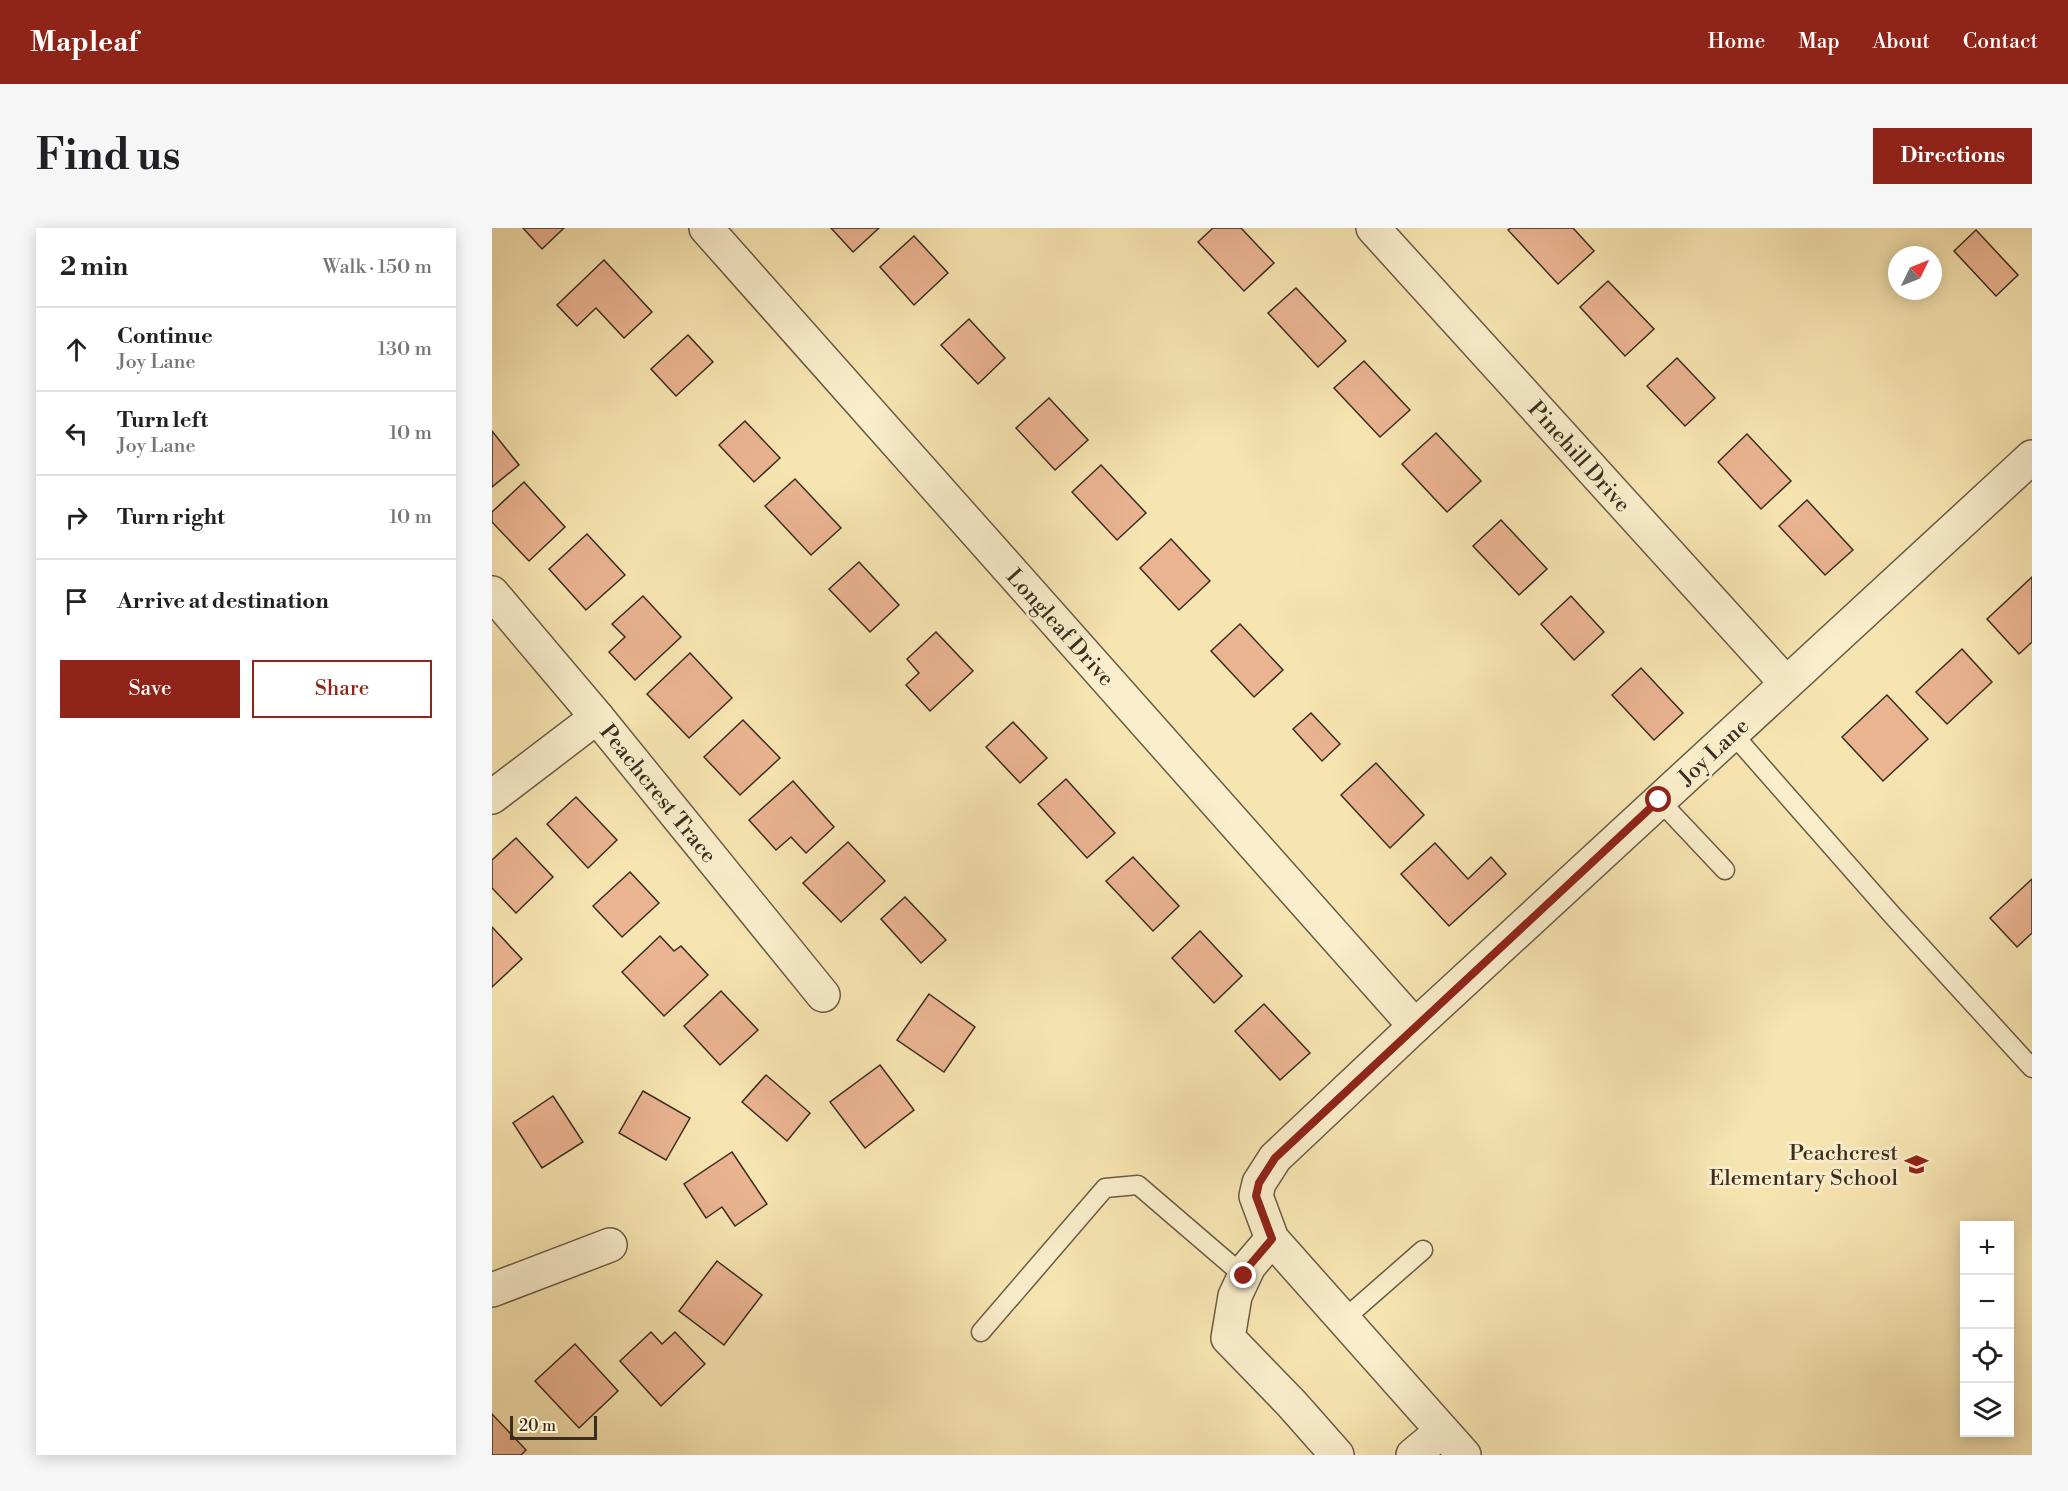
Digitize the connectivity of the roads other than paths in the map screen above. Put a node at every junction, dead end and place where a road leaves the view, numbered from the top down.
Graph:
1 (706, 228) edge
2 (1373, 228) edge
3 (2032, 457) edge
4 (492, 593) edge
5 (1786, 683) junction
6 (597, 717) junction
7 (1732, 733) junction
8 (492, 797) edge
9 (1659, 800) junction
10 (1725, 870) dead end
11 (823, 995) dead end
12 (1415, 1026) junction
13 (2032, 1068) edge
14 (1272, 1239) junction
15 (610, 1245) dead end
16 (1423, 1250) dead end
17 (1244, 1276) junction
18 (492, 1290) edge
19 (1343, 1320) junction
20 (981, 1332) dead end
21 (1442, 1431) junction
22 (1337, 1455) edge
23 (1413, 1455) edge
24 (1464, 1455) edge

1 - 12 street, Longleaf Drive
2 - 5 street, Pinehill Drive
3 - 5 street, Joy Lane
4 - 6 street, Peachcrest Trace
5 - 7 street, Joy Lane
6 - 8 street
6 - 11 street, Peachcrest Trace
7 - 9 street, Joy Lane
7 - 13 lane
9 - 10 lane
9 - 12 street, Joy Lane
12 - 14 street, Joy Lane
14 - 17 street
14 - 19 street, Joy Lane
15 - 18 street
16 - 19 lane
17 - 20 lane
17 - 22 street
19 - 21 street, Joy Lane
21 - 23 street
21 - 24 street, Joy Lane

